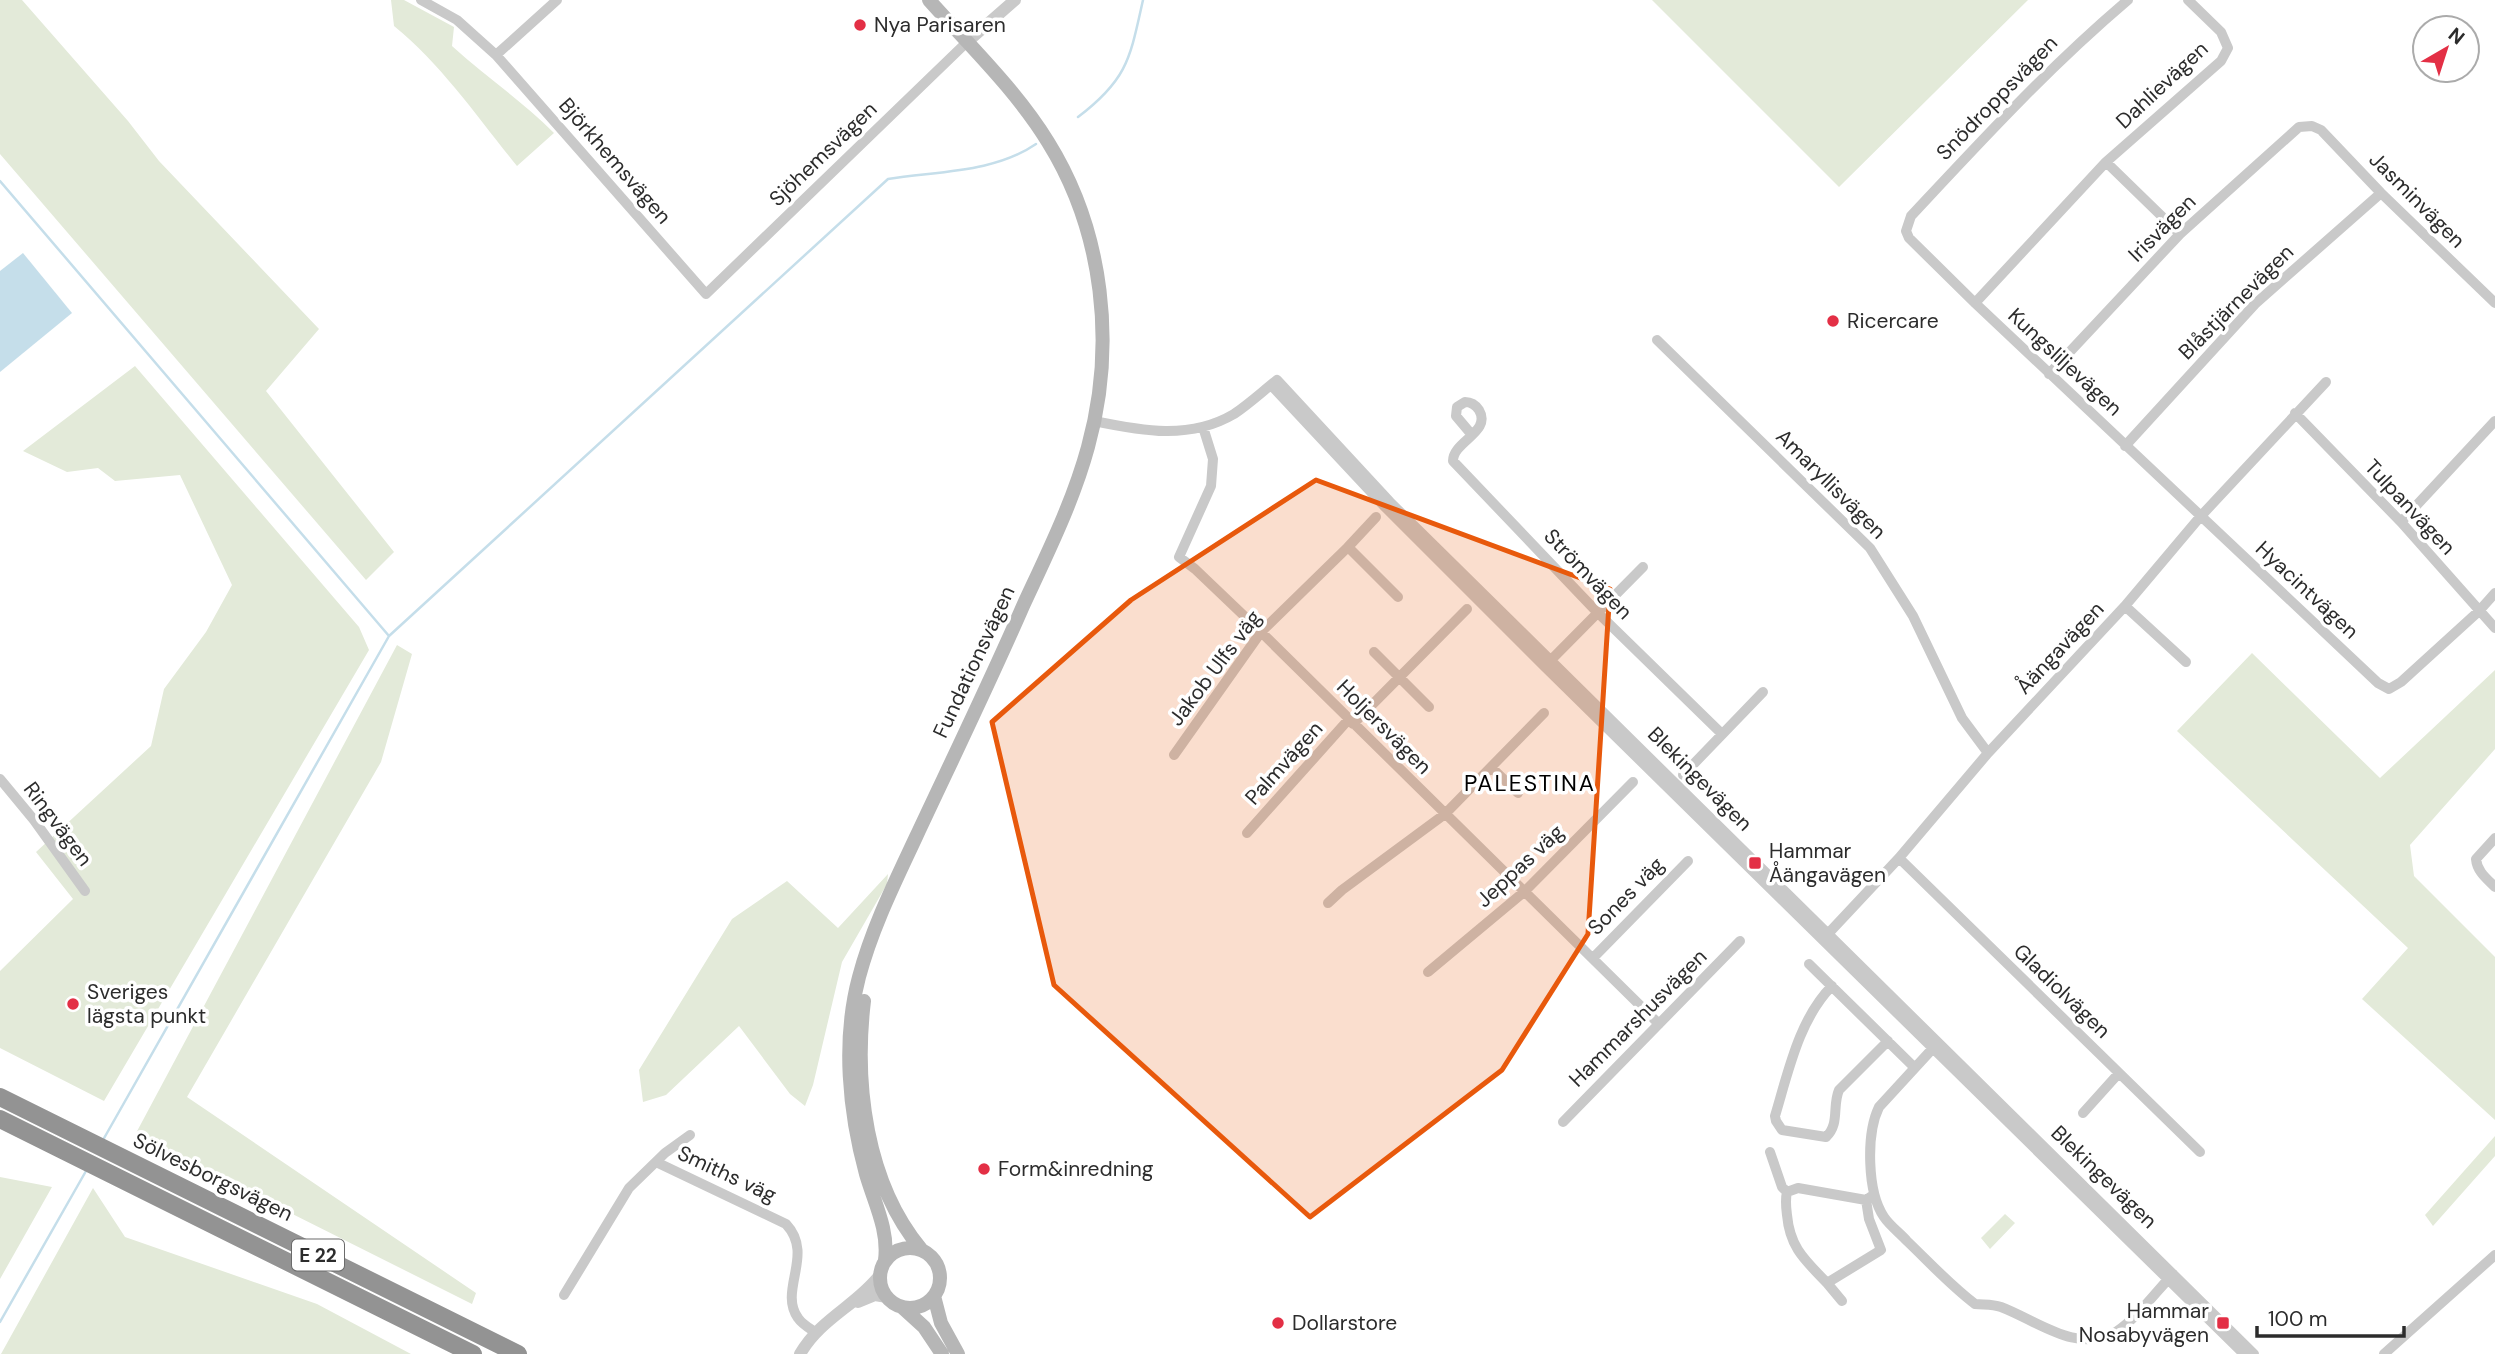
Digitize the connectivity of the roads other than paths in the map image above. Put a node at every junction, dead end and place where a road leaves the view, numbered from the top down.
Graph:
1 (421, 0) edge
2 (557, 0) edge
3 (929, 0) edge
4 (1015, 0) edge
5 (2128, 0) edge
6 (2188, 0) edge
7 (967, 42) junction
8 (496, 55) junction
9 (2312, 126) joint
10 (2106, 163) junction
11 (2381, 193) junction
12 (1906, 232) joint
13 (2180, 234) junction
14 (706, 294) joint
15 (1975, 303) junction
16 (2495, 303) edge
17 (1657, 340) dead end
18 (2049, 374) junction
19 (2326, 382) dead end
20 (2295, 413) junction
21 (1094, 421) junction
22 (2495, 421) edge
23 (1203, 426) junction
24 (1472, 435) dead end
25 (2125, 446) junction
26 (1376, 517) dead end
27 (2200, 517) junction
28 (2401, 522) junction
29 (1348, 547) junction
30 (1643, 567) dead end
31 (2495, 593) edge
32 (1398, 597) dead end
33 (2125, 606) junction
34 (1467, 609) dead end
35 (2479, 611) junction
36 (1597, 612) junction
37 (2495, 628) edge
38 (1261, 632) junction
39 (1374, 652) dead end
40 (2186, 662) dead end
41 (1547, 664) junction
42 (1400, 678) junction
43 (1763, 692) dead end
44 (1429, 706) dead end
45 (1544, 713) dead end
46 (1351, 722) junction
47 (1722, 734) junction
48 (1988, 752) junction
49 (1174, 755) dead end
50 (1492, 768) junction
51 (1683, 775) dead end
52 (0, 779) edge
53 (1633, 782) dead end
54 (1518, 793) dead end
55 (1445, 814) junction
56 (1247, 833) dead end
57 (2495, 838) edge
58 (1899, 858) junction
59 (1688, 861) dead end
60 (2495, 887) edge
61 (85, 891) dead end
62 (1525, 891) junction
63 (1328, 903) dead end
64 (880, 916) junction
65 (1825, 937) junction
66 (1741, 942) dead end
67 (1592, 958) junction
68 (1809, 964) dead end
69 (1428, 972) dead end
70 (1832, 986) junction
71 (1659, 1024) junction
72 (1888, 1041) junction
73 (1935, 1046) junction
74 (1914, 1067) junction
75 (2119, 1073) junction
76 (0, 1097) edge
77 (2083, 1112) dead end
78 (0, 1119) edge
79 (1563, 1122) dead end
80 (690, 1135) dead end
81 (1770, 1152) dead end
82 (2200, 1152) dead end
83 (656, 1162) junction
84 (1787, 1192) junction
85 (1870, 1197) junction
86 (920, 1249) junction
87 (2492, 1257) edge
88 (885, 1260) junction
89 (880, 1275) junction
90 (2171, 1277) junction
91 (1826, 1283) junction
92 (564, 1295) dead end
93 (934, 1296) junction
94 (887, 1297) junction
95 (1842, 1301) dead end
96 (902, 1307) junction
97 (844, 1308) junction
98 (815, 1332) junction
99 (473, 1354) edge
100 (518, 1354) edge
101 (800, 1354) edge
102 (942, 1354) edge
103 (958, 1354) edge
104 (2244, 1354) edge
105 (2254, 1354) edge
106 (2384, 1354) edge

1 - 8 street, Björkhemsvägen
2 - 8 street
3 - 7 main road
4 - 7 street
5 - 12 street, Snödroppsvägen
6 - 10 street, Dahlievägen
7 - 14 street, Sjöhemsvägen
7 - 21 main road
8 - 14 street, Björkhemsvägen
9 - 11 street, Jasminvägen
9 - 13 street, Irisvägen
10 - 13 street
10 - 15 street, Dahlievägen
11 - 16 street, Jasminvägen
11 - 25 street, Blåstjärnevägen
12 - 15 street, Kungsliljevägen
13 - 18 street, Irisvägen
15 - 18 street, Kungsliljevägen
17 - 48 street, Amaryllisvägen
18 - 25 street, Kungsliljevägen
19 - 20 street, Åängavägen
20 - 27 street, Åängavägen
20 - 28 street, Tulpanvägen
21 - 23 street, Blekingevägen
21 - 64 main road, Fundationsvägen
22 - 28 street
23 - 38 street, Holjersvägen
23 - 41 street, Blekingevägen
24 - 36 street, Strömvägen
25 - 27 street, Kungsliljevägen
26 - 29 street, Jakob Ulfs väg
27 - 33 street, Åängavägen
27 - 35 street, Hyacintvägen
28 - 35 street, Tulpanvägen
29 - 32 street
29 - 38 street, Jakob Ulfs väg
30 - 36 street
31 - 35 street
33 - 40 street
33 - 48 street, Åängavägen
34 - 42 street, Palmvägen
35 - 37 street, Tulpanvägen
36 - 41 street
36 - 47 street, Strömvägen
38 - 46 street, Holjersvägen
38 - 49 street, Jakob Ulfs väg
39 - 42 street
41 - 65 street, Blekingevägen
42 - 44 street
42 - 46 street, Palmvägen
43 - 47 street
45 - 50 street
46 - 55 street, Holjersvägen
46 - 56 street, Palmvägen
47 - 51 street
48 - 58 street, Åängavägen
50 - 54 street
50 - 55 street
52 - 61 street, Ringvägen
53 - 62 street, Jeppas väg
55 - 62 street, Holjersvägen
55 - 63 street
57 - 60 street
58 - 65 street, Åängavägen
58 - 75 street, Gladiolvägen
59 - 67 street, Sones väg
62 - 67 street, Holjersvägen
62 - 69 street, Jeppas väg
64 - 86 main road, Fundationsvägen
64 - 88 main road, Fundationsvägen
65 - 73 street, Blekingevägen
66 - 71 street, Hammarshusvägen
67 - 71 street, Holjersvägen
68 - 70 street
70 - 72 street
70 - 72 street
71 - 79 street, Hammarshusvägen
72 - 74 street
73 - 74 street
73 - 90 street, Blekingevägen
74 - 85 street
75 - 77 street
75 - 82 street, Gladiolvägen
76 - 100 highway, Sölvesborgsvägen / E 22
78 - 99 highway, Sölvesborgsvägen / E 22
80 - 83 street, Smiths väg
81 - 84 street
83 - 92 street, Smiths väg
83 - 98 street, Smiths väg
84 - 85 street
84 - 91 street
85 - 90 street
85 - 91 street
86 - 88 main road
86 - 93 main road
87 - 106 street
88 - 89 main road
89 - 94 main road
89 - 97 street
90 - 104 street, Blekingevägen
90 - 105 street, Blekingevägen
91 - 95 street
93 - 96 main road
93 - 103 main road
94 - 96 main road
94 - 97 street
96 - 102 main road
97 - 98 street
98 - 101 street

